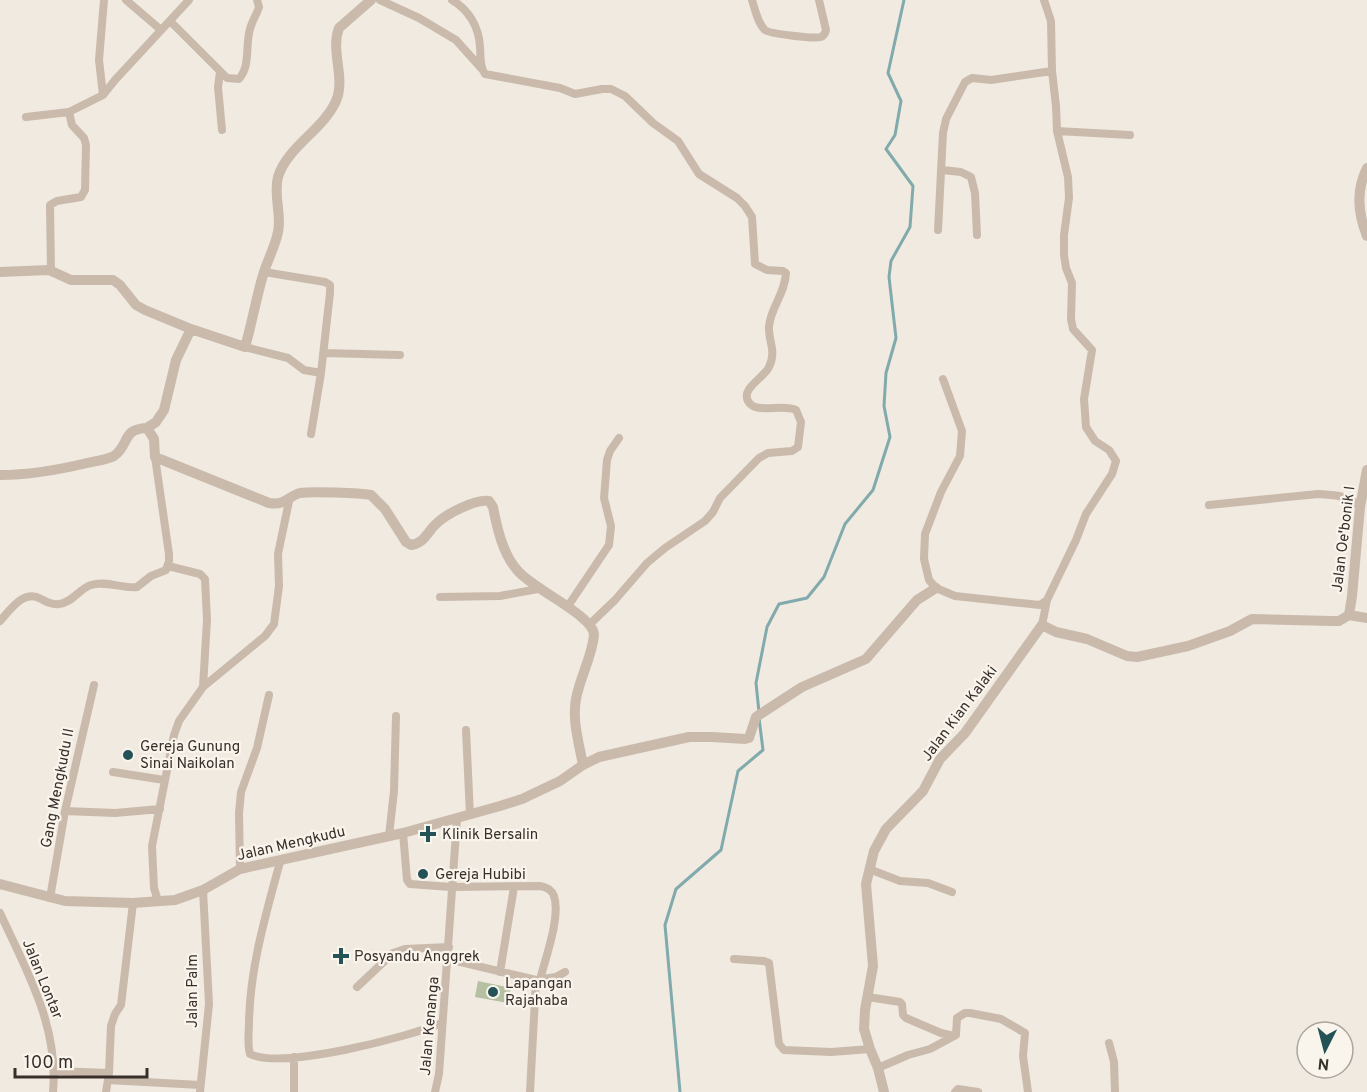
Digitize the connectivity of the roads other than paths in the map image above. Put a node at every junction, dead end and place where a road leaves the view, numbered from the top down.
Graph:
1 (104, 0) edge
2 (126, 0) edge
3 (189, 0) edge
4 (257, 0) edge
5 (371, 0) edge
6 (380, 0) edge
7 (452, 0) edge
8 (752, 0) edge
9 (819, 0) edge
10 (1044, 0) edge
11 (170, 21) junction
12 (161, 30) junction
13 (482, 69) junction
14 (1052, 71) junction
15 (220, 72) junction
16 (103, 95) junction
17 (69, 112) junction
18 (26, 117) dead end
19 (222, 130) dead end
20 (1057, 131) junction
21 (1131, 135) dead end
22 (1367, 168) edge
23 (942, 170) junction
24 (938, 230) dead end
25 (977, 235) dead end
26 (1367, 236) edge
27 (51, 271) junction
28 (0, 272) edge
29 (264, 272) junction
30 (191, 329) junction
31 (246, 347) junction
32 (324, 353) junction
33 (400, 355) dead end
34 (321, 374) junction
35 (943, 379) dead end
36 (147, 428) junction
37 (311, 434) dead end
38 (619, 438) dead end
39 (155, 457) junction
40 (1367, 470) edge
41 (0, 475) edge
42 (289, 501) junction
43 (1209, 505) dead end
44 (1360, 507) junction
45 (168, 566) junction
46 (936, 588) junction
47 (538, 589) junction
48 (440, 597) dead end
49 (1047, 600) junction
50 (568, 606) junction
51 (1348, 615) junction
52 (1367, 618) edge
53 (0, 621) edge
54 (590, 624) junction
55 (1042, 625) junction
56 (94, 685) dead end
57 (202, 687) junction
58 (270, 695) dead end
59 (396, 716) dead end
60 (466, 730) dead end
61 (583, 765) junction
62 (113, 772) dead end
63 (164, 780) junction
64 (160, 809) junction
65 (64, 812) junction
66 (470, 815) junction
67 (457, 819) junction
68 (403, 833) junction
69 (389, 836) junction
70 (280, 862) junction
71 (240, 869) junction
72 (869, 869) junction
73 (0, 884) edge
74 (451, 887) junction
75 (514, 887) junction
76 (203, 890) junction
77 (949, 892) dead end
78 (50, 898) junction
79 (158, 901) junction
80 (133, 903) junction
81 (0, 913) edge
82 (449, 947) junction
83 (448, 959) junction
84 (734, 959) dead end
85 (501, 972) junction
86 (565, 972) dead end
87 (538, 980) junction
88 (357, 987) dead end
89 (868, 997) junction
90 (442, 1023) junction
91 (954, 1036) junction
92 (1108, 1043) dead end
93 (870, 1049) junction
94 (294, 1057) junction
95 (878, 1068) junction
96 (55, 1071) junction
97 (109, 1076) junction
98 (200, 1089) edge
99 (53, 1092) edge
100 (106, 1092) edge
101 (294, 1092) edge
102 (435, 1092) edge
103 (530, 1092) edge
104 (884, 1092) edge
105 (955, 1092) edge
106 (978, 1092) edge
107 (1028, 1092) edge
108 (1115, 1092) edge

1 - 16 street
2 - 12 street
3 - 11 street
4 - 15 street
5 - 29 street
6 - 13 street
7 - 13 street
8 - 9 street
10 - 14 street
11 - 12 street
11 - 15 street
12 - 16 street
13 - 54 street
14 - 20 street
14 - 23 street
15 - 19 street
16 - 17 street
17 - 18 street
17 - 27 street
20 - 21 street
20 - 49 street
22 - 26 street
23 - 24 street
23 - 25 street
27 - 28 street
27 - 30 street
29 - 31 street
29 - 32 street
30 - 31 street
30 - 36 street
31 - 34 street
32 - 33 street
32 - 34 street
34 - 37 street
35 - 46 street
36 - 39 street
36 - 41 street
38 - 50 street
39 - 42 street
39 - 45 street
40 - 44 street, Jalan Oe'bonik I
42 - 47 street
42 - 57 street
43 - 44 street
44 - 51 street, Jalan Oe'bonik I
45 - 53 street
45 - 57 street
46 - 49 street
46 - 61 street, Jalan Mengkudu
47 - 48 street
47 - 50 street
49 - 55 street
50 - 54 street
51 - 52 street
51 - 55 street, Jalan Oe'bonik I
54 - 61 street
55 - 72 street, Jalan Kian Kalaki
56 - 65 street, Gang Mengkudu II
57 - 63 street
58 - 71 street
59 - 69 street
60 - 66 street
61 - 66 street, Jalan Mengkudu
62 - 63 street
63 - 64 street
64 - 65 street
64 - 79 street
65 - 78 street, Gang Mengkudu II
66 - 67 street, Jalan Mengkudu
67 - 68 street, Jalan Mengkudu
67 - 74 street, Jalan Kenanga
68 - 69 street, Jalan Mengkudu
68 - 74 street
69 - 70 street, Jalan Mengkudu
70 - 71 street, Jalan Mengkudu
70 - 94 street
71 - 76 street, Jalan Mengkudu
72 - 77 street
72 - 89 street, Jalan Kian Kalaki
73 - 78 street, Jalan Mengkudu
74 - 75 street
74 - 82 street, Jalan Kenanga
75 - 85 street
75 - 87 street
76 - 79 street, Jalan Mengkudu
76 - 98 street, Jalan Palm
78 - 80 street, Jalan Mengkudu
79 - 80 street, Jalan Mengkudu
80 - 97 street
81 - 96 street, Jalan Lontar
82 - 83 street, Jalan Kenanga
82 - 88 street
83 - 85 street
83 - 90 street, Jalan Kenanga
84 - 93 street
85 - 87 street
86 - 87 street
87 - 103 street
89 - 91 street
89 - 93 street, Jalan Kian Kalaki
90 - 94 street
90 - 102 street, Jalan Kenanga
91 - 95 street
91 - 107 street
92 - 108 street
93 - 95 street, Jalan Kian Kalaki
94 - 101 street
95 - 104 street, Jalan Kian Kalaki
96 - 97 street
96 - 99 street, Jalan Lontar
97 - 98 street
97 - 100 street
105 - 106 street

